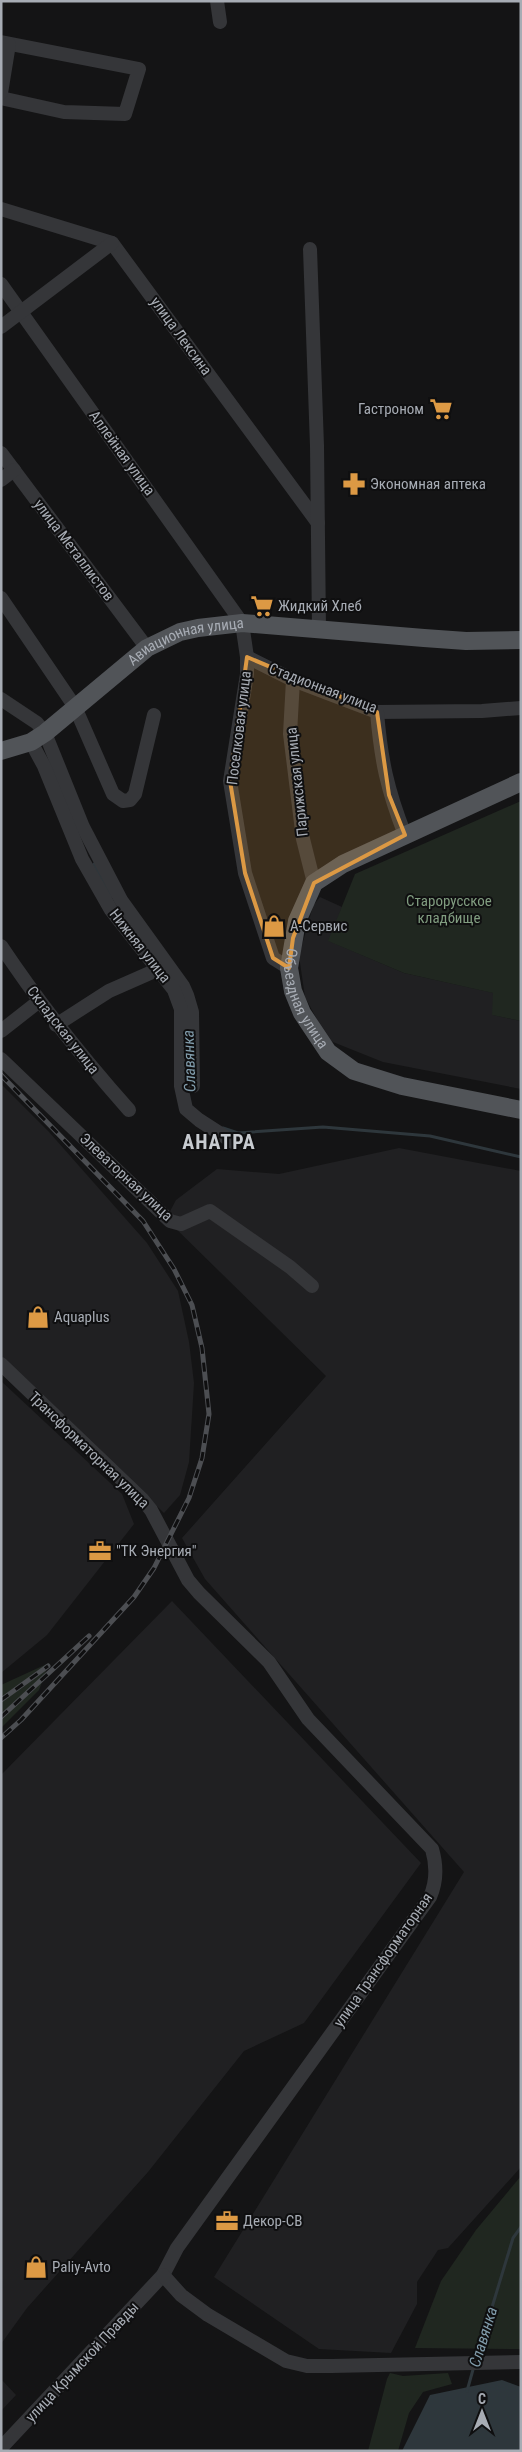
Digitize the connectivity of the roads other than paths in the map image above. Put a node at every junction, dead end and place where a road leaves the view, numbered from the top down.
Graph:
1 (217, 1) edge
2 (220, 22) dead end
3 (5, 43) edge
4 (1, 93) edge
5 (1, 98) edge
6 (1, 209) edge
7 (112, 243) junction
8 (310, 250) dead end
9 (1, 284) edge
10 (22, 313) junction
11 (1, 327) edge
12 (1, 453) edge
13 (14, 470) junction
14 (1, 480) edge
15 (318, 523) junction
16 (1, 598) edge
17 (242, 623) junction
18 (319, 629) junction
19 (521, 640) edge
20 (147, 648) junction
21 (247, 657) junction
22 (293, 680) junction
23 (1, 699) edge
24 (75, 707) junction
25 (521, 708) edge
26 (377, 712) junction
27 (154, 715) dead end
28 (38, 737) junction
29 (1, 751) edge
30 (521, 782) edge
31 (405, 834) junction
32 (314, 883) junction
33 (1, 946) edge
34 (290, 968) junction
35 (159, 969) junction
36 (38, 1002) junction
37 (56, 1025) junction
38 (1, 1031) edge
39 (1, 1059) edge
40 (193, 1086) dead end
41 (129, 1110) dead end
42 (521, 1110) edge
43 (233, 1142) dead end
44 (312, 1286) dead end
45 (1, 1364) edge
46 (199, 1594) joint
47 (163, 2276) junction
48 (514, 2362) edge
49 (1, 2448) edge

1 - 2 street
3 - 4 street
3 - 5 street
6 - 7 street
7 - 10 street
7 - 15 street, улица Лексина
8 - 15 street
9 - 10 street, Аллейная улица
10 - 11 street
10 - 17 street, Аллейная улица
12 - 13 street, улица Металлистов
13 - 14 street
13 - 20 street, улица Металлистов
15 - 18 street
16 - 24 street
17 - 18 main road, Авиационная улица
17 - 20 main road, Авиационная улица
17 - 21 street, Поселковая улица
18 - 19 main road, Авиационная улица
20 - 24 main road, Авиационная улица
21 - 22 street, Стадионная улица
21 - 34 street, Поселковая улица
22 - 26 street, Стадионная улица
22 - 32 street, Парижская улица
23 - 28 street
24 - 27 street
24 - 28 main road, Авиационная улица
25 - 26 street, Стадионная улица
26 - 31 street
28 - 29 main road, Авиационная улица
28 - 35 street, Нижняя улица
28 - 40 street, Нижняя улица
30 - 31 main road
31 - 32 main road
32 - 34 main road, Объездная улица
33 - 36 street, Складская улица
34 - 42 main road, Объездная улица
35 - 37 street
35 - 43 street, Нижняя улица
36 - 37 street, Складская улица
36 - 38 street
37 - 41 street, Складская улица
39 - 44 street, Элеваторная улица
45 - 46 street, Трансформаторная улица
46 - 47 street, улица Трансформаторная
47 - 48 street
47 - 49 street, улица Крымской Правды

